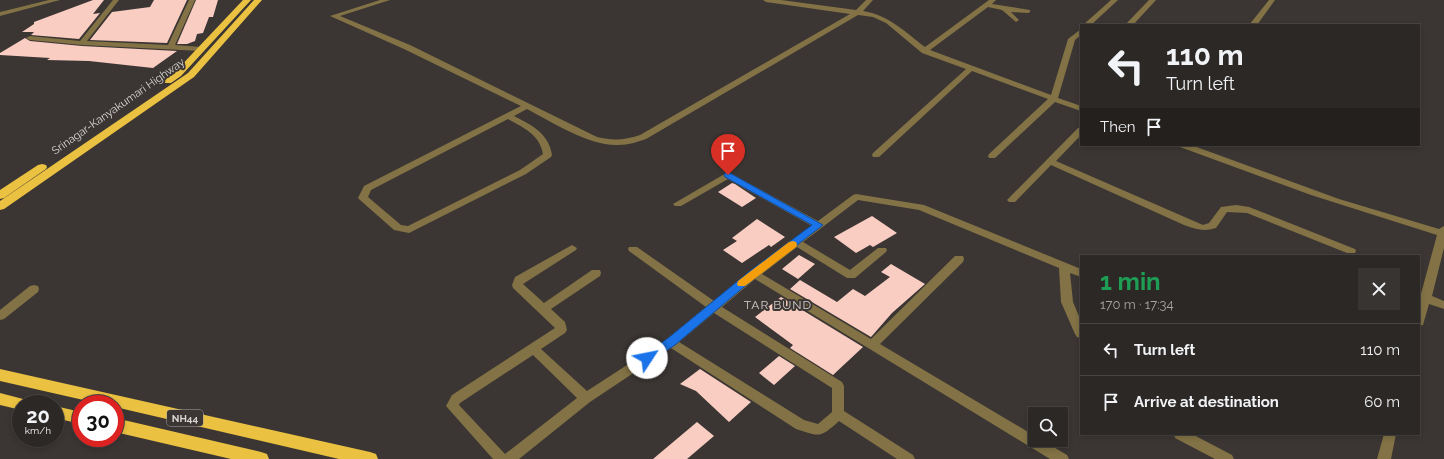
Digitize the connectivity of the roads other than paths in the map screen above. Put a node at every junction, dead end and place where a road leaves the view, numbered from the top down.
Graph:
1 (57, 0) edge
2 (116, 0) edge
3 (192, 0) edge
4 (247, 0) edge
5 (258, 0) edge
6 (388, 0) edge
7 (766, 0) edge
8 (870, 0) edge
9 (993, 0) edge
10 (1115, 0) edge
11 (1153, 0) edge
12 (1272, 0) edge
13 (987, 5) junction
14 (1004, 9) junction
15 (1028, 11) dead end
16 (858, 12) junction
17 (0, 14) edge
18 (1016, 20) dead end
19 (1088, 24) edge
20 (1130, 24) edge
21 (1254, 24) edge
22 (1080, 32) edge
23 (30, 38) dead end
24 (82, 42) junction
25 (170, 48) junction
26 (201, 49) junction
27 (925, 51) junction
28 (971, 68) junction
29 (1054, 98) junction
30 (527, 106) junction
31 (1080, 109) edge
32 (508, 116) junction
33 (1080, 131) edge
34 (1186, 146) edge
35 (876, 155) dead end
36 (992, 156) dead end
37 (1051, 162) junction
38 (0, 195) edge
39 (1012, 200) dead end
40 (678, 204) dead end
41 (0, 206) edge
42 (818, 225) junction
43 (1442, 240) edge
44 (796, 242) junction
45 (572, 248) dead end
46 (633, 249) dead end
47 (882, 250) dead end
48 (1351, 251) dead end
49 (959, 258) dead end
50 (1064, 266) junction
51 (596, 273) dead end
52 (1080, 273) edge
53 (754, 274) junction
54 (34, 289) dead end
55 (1426, 298) junction
56 (1444, 305) edge
57 (714, 307) junction
58 (543, 309) junction
59 (0, 316) edge
60 (1420, 319) edge
61 (1080, 332) edge
62 (671, 342) junction
63 (872, 345) junction
64 (533, 348) junction
65 (0, 375) edge
66 (586, 398) junction
67 (0, 399) edge
68 (12, 402) edge
69 (838, 414) junction
70 (124, 427) edge
71 (1182, 435) edge
72 (1390, 435) edge
73 (261, 459) edge
74 (370, 459) edge
75 (500, 459) edge
76 (509, 459) edge
77 (908, 459) edge
78 (1062, 459) edge
79 (1227, 459) edge
80 (1384, 459) edge

1 - 17 street
2 - 24 street
3 - 25 street
4 - 26 highway, Srinagar-Kanyakumari Highway
5 - 41 highway, Srinagar-Kanyakumari Highway
6 - 30 street
7 - 16 street
8 - 16 street
9 - 13 street
10 - 19 street
11 - 20 street
12 - 21 street
13 - 14 street
13 - 27 street
14 - 15 street
14 - 18 street
16 - 27 street
16 - 30 street
22 - 29 street
23 - 24 street
24 - 25 street
25 - 26 street
26 - 38 highway, Srinagar-Kanyakumari Highway
27 - 28 street
28 - 29 street
28 - 35 street
29 - 31 street
29 - 36 street
30 - 32 street
32 - 32 street
33 - 37 street
34 - 43 street
37 - 39 street
37 - 48 street
40 - 42 street
42 - 44 street
42 - 50 street
43 - 55 street
44 - 47 street
44 - 53 street
45 - 58 street
46 - 57 street
49 - 63 street
50 - 52 street
50 - 61 street
51 - 58 street
53 - 57 street
53 - 63 street
54 - 59 street
55 - 56 street
55 - 60 street
57 - 62 street
57 - 69 street
58 - 64 street
62 - 66 street
62 - 69 street
63 - 78 street
64 - 66 street
64 - 75 street
65 - 74 highway, NH44
66 - 76 street
67 - 68 highway
69 - 77 street
70 - 73 highway, NH44
71 - 79 street
72 - 80 street

